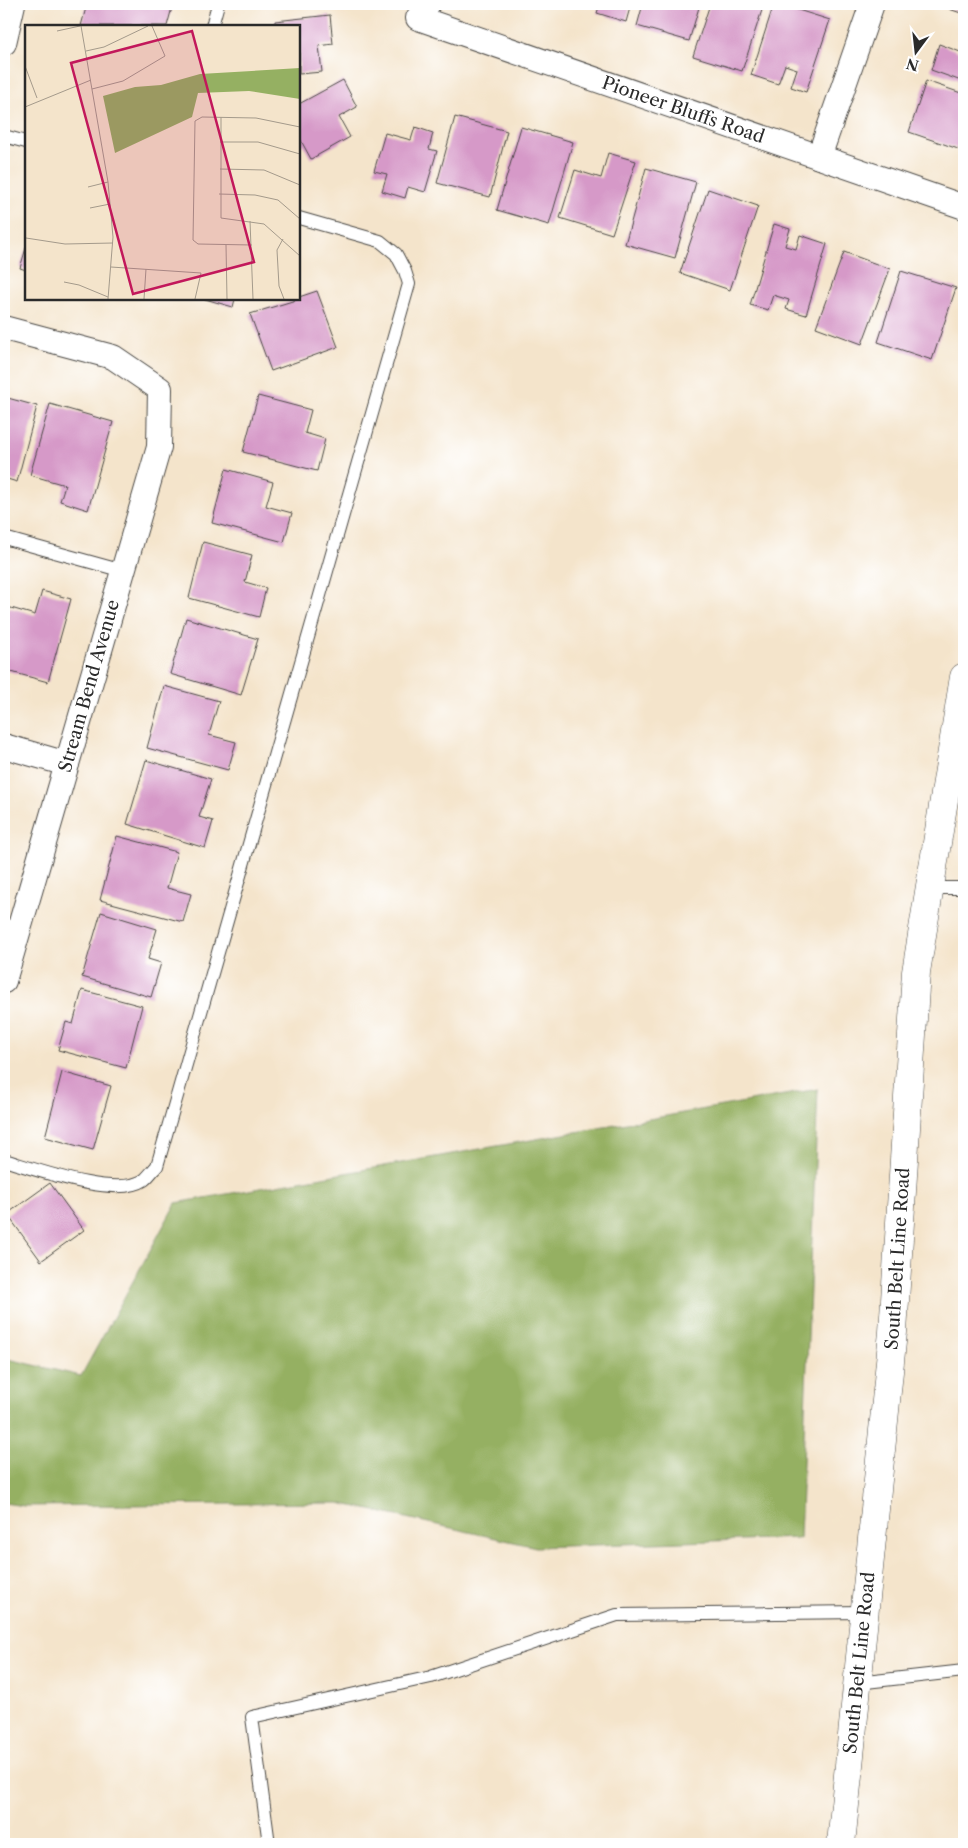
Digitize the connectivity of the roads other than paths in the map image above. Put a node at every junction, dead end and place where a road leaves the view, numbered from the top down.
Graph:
1 (13, 4) edge
2 (218, 4) edge
3 (428, 4) edge
4 (872, 4) edge
5 (212, 25) edge
6 (4, 43) edge
7 (4, 136) edge
8 (25, 142) edge
9 (819, 157) junction
10 (964, 207) edge
11 (300, 218) edge
12 (4, 328) edge
13 (4, 538) edge
14 (123, 571) junction
15 (964, 677) edge
16 (960, 720) edge
17 (4, 746) edge
18 (67, 764) junction
19 (929, 888) junction
20 (964, 888) edge
21 (5, 969) edge
22 (4, 1160) edge
23 (864, 1612) junction
24 (964, 1671) edge
25 (857, 1683) junction
26 (269, 1844) edge
27 (841, 1844) edge

1 - 6 street
2 - 5 lane
3 - 9 street, Pioneer Bluffs Road
4 - 9 street
7 - 8 lane
9 - 10 street, Pioneer Bluffs Road
11 - 22 lane
12 - 14 street, Stream Bend Avenue
13 - 14 lane
14 - 18 street, Stream Bend Avenue
15 - 16 main road, South Belt Line Road
16 - 19 main road, South Belt Line Road
17 - 18 street
18 - 21 street, Stream Bend Avenue
19 - 20 lane
19 - 23 main road, South Belt Line Road
23 - 25 main road, South Belt Line Road
23 - 26 lane
24 - 25 lane
25 - 27 main road, South Belt Line Road

